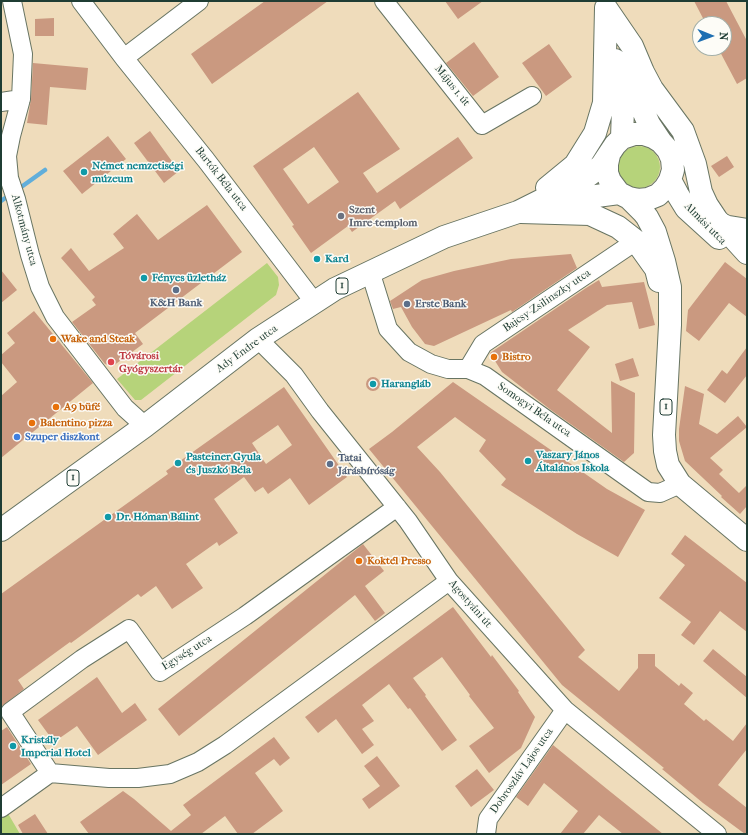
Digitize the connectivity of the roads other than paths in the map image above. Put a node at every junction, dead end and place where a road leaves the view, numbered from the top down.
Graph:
1 (12, 1) edge
2 (199, 1) edge
3 (386, 2) edge
4 (605, 4) edge
5 (89, 11) edge
6 (124, 58) junction
7 (532, 96) dead end
8 (21, 99) junction
9 (1, 102) edge
10 (622, 138) junction
11 (661, 142) junction
12 (609, 155) junction
13 (670, 180) junction
14 (624, 196) junction
15 (518, 212) junction
16 (717, 220) junction
17 (747, 228) edge
18 (636, 241) junction
19 (747, 253) edge
20 (747, 262) edge
21 (370, 272) junction
22 (315, 303) junction
23 (670, 325) junction
24 (258, 339) junction
25 (468, 369) junction
26 (145, 426) junction
27 (680, 484) junction
28 (396, 507) junction
29 (1, 530) edge
30 (747, 540) edge
31 (449, 581) junction
32 (565, 710) junction
33 (50, 773) junction
34 (1, 808) edge
35 (486, 834) edge
36 (717, 834) edge

1 - 8 street, Alkotmány utca
2 - 6 street
3 - 7 street, Május 1. út
4 - 10 main road
4 - 11 main road
4 - 15 main road
4 - 16 main road
5 - 6 street, Bartók Béla utca
6 - 22 street, Bartók Béla utca
8 - 9 street
8 - 26 street, Alkotmány utca
10 - 11 main road
10 - 12 main road, 1
11 - 13 main road
12 - 14 main road, 1
12 - 15 main road, 1
13 - 14 main road, 1
13 - 20 main road, Almási utca
14 - 15 main road, 1
14 - 23 main road, 1
15 - 18 main road, 1
15 - 21 main road, Ady Endre utca / 1
16 - 17 street
16 - 19 main road
18 - 23 main road, 1
18 - 25 street, Bajcsy-Zsilinszky utca
21 - 22 main road, Ady Endre utca / 1
21 - 25 street
22 - 24 main road, Ady Endre utca / 1
23 - 27 main road, 1
24 - 26 main road, Ady Endre utca / 1
24 - 28 street, Agostyáni út
25 - 27 street, Somogyi Béla utca
26 - 29 main road, Ady Endre utca / 1
27 - 30 main road, 1
28 - 31 street, Agostyáni út
28 - 33 street, Egység utca
31 - 32 street, Agostyáni út
31 - 33 street
32 - 35 street, Dobroszláv Lajos utca
32 - 36 street, Agostyáni út
33 - 34 street

